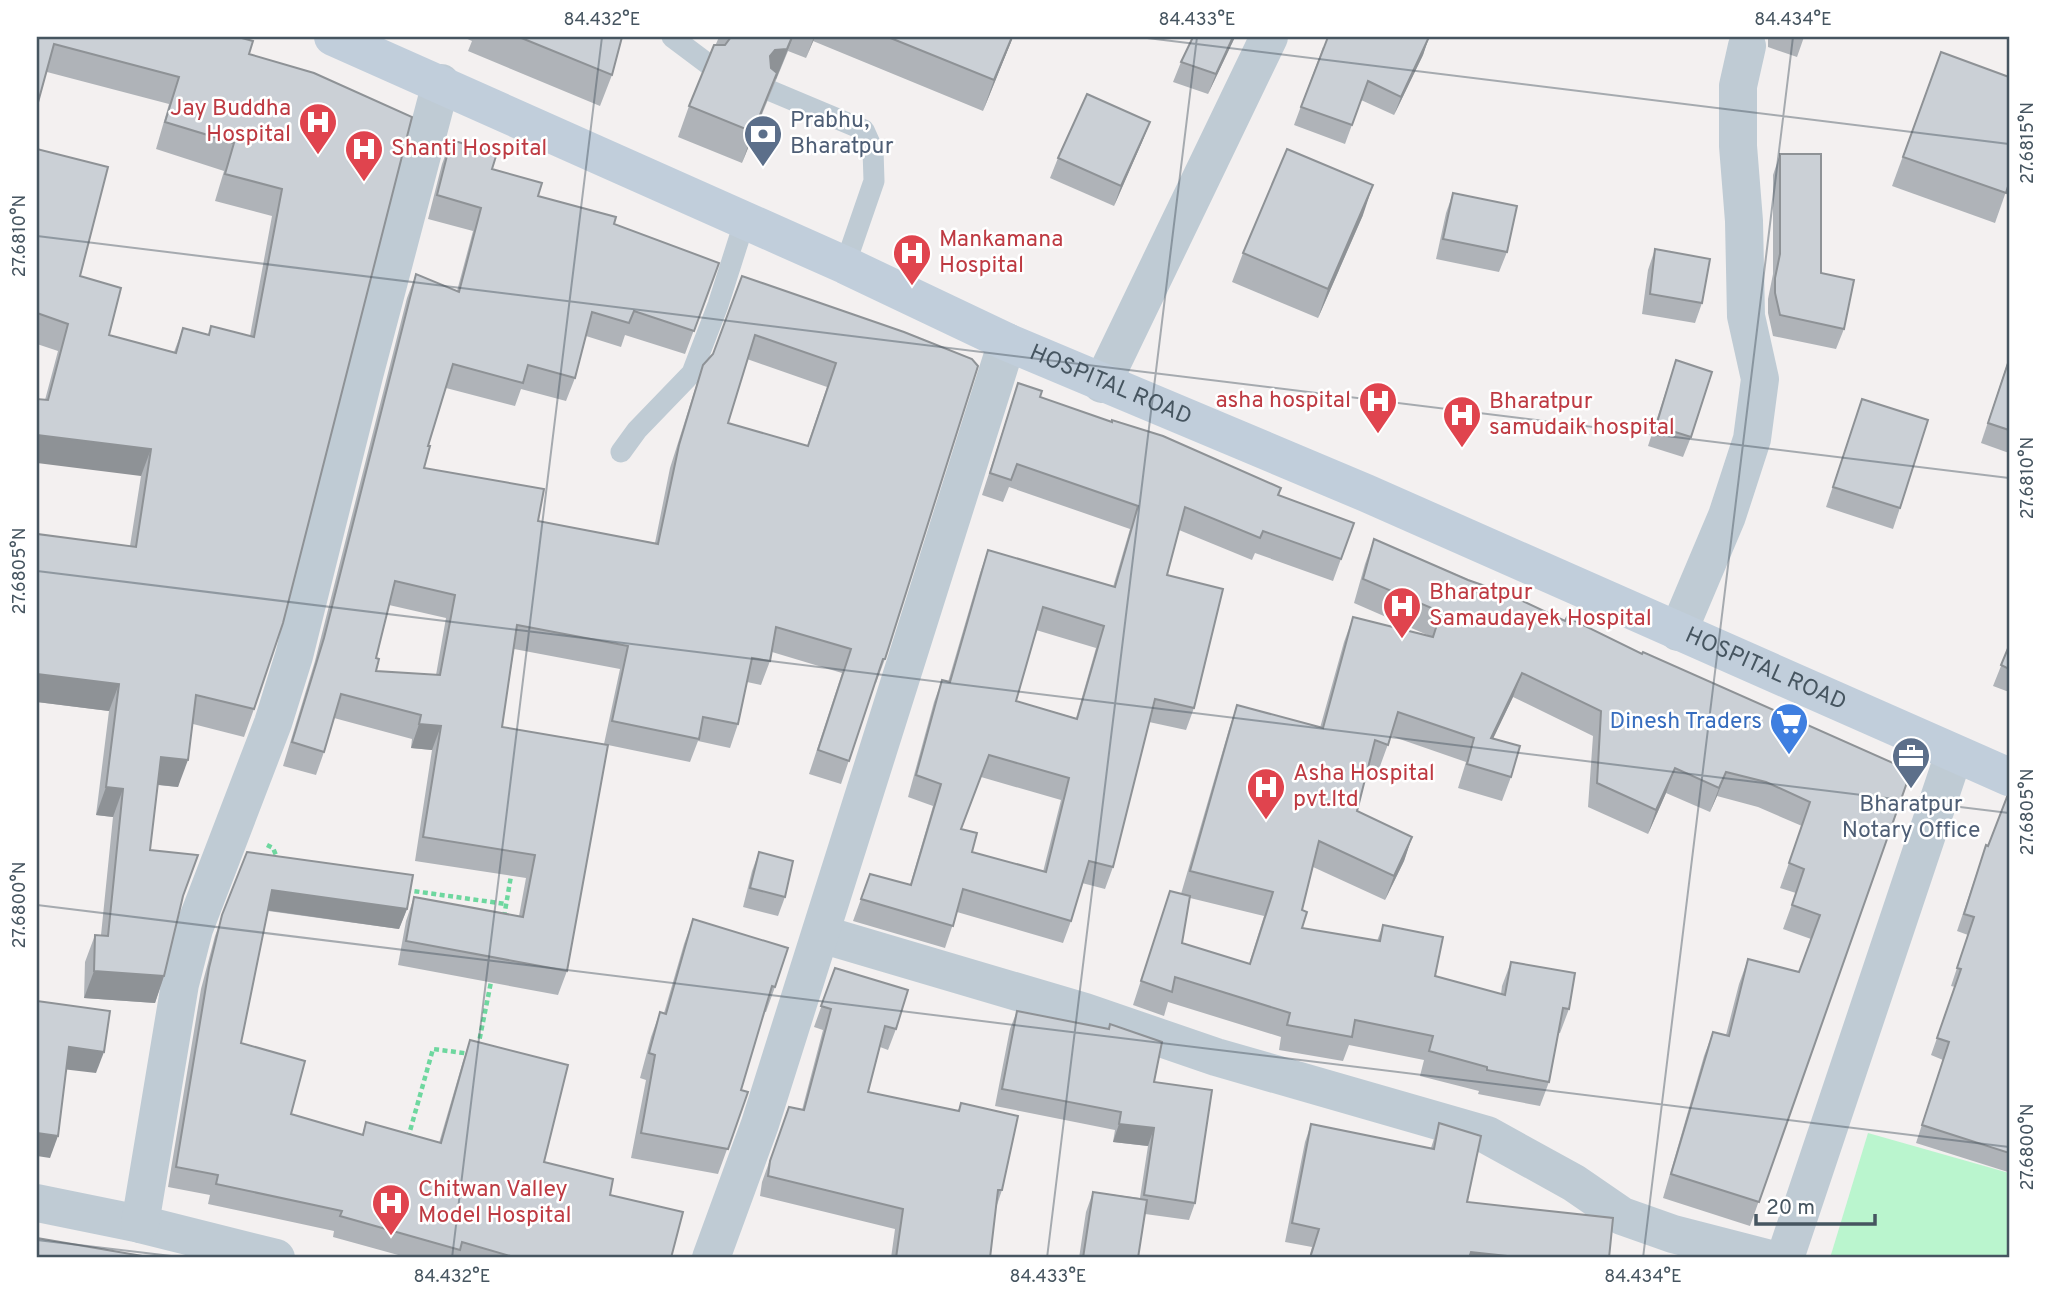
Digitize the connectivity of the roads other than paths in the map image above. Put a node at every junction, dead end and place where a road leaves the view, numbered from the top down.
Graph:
1 (333, 37) edge
2 (672, 37) edge
3 (1269, 37) edge
4 (1747, 46) dead end
5 (708, 64) edge
6 (441, 83) junction
7 (771, 91) edge
8 (746, 220) junction
9 (845, 265) junction
10 (1007, 342) junction
11 (1102, 384) junction
12 (621, 452) dead end
13 (1678, 632) junction
14 (1954, 754) junction
15 (2009, 777) edge
16 (821, 934) junction
17 (37, 1203) edge
18 (140, 1224) junction
19 (276, 1258) edge
20 (711, 1258) edge
21 (1766, 1258) edge
22 (1785, 1258) edge

1 - 6 street, HOSPITAL ROAD
2 - 5 lane
3 - 11 street
4 - 13 street
6 - 8 street, HOSPITAL ROAD
6 - 18 street
7 - 9 lane
8 - 9 street, HOSPITAL ROAD
8 - 12 lane
9 - 10 street, HOSPITAL ROAD
10 - 11 street, HOSPITAL ROAD
10 - 16 street
11 - 13 street, HOSPITAL ROAD
13 - 14 street, HOSPITAL ROAD
14 - 15 street, HOSPITAL ROAD
14 - 22 street
16 - 20 street
16 - 21 street
17 - 18 street
18 - 19 street

